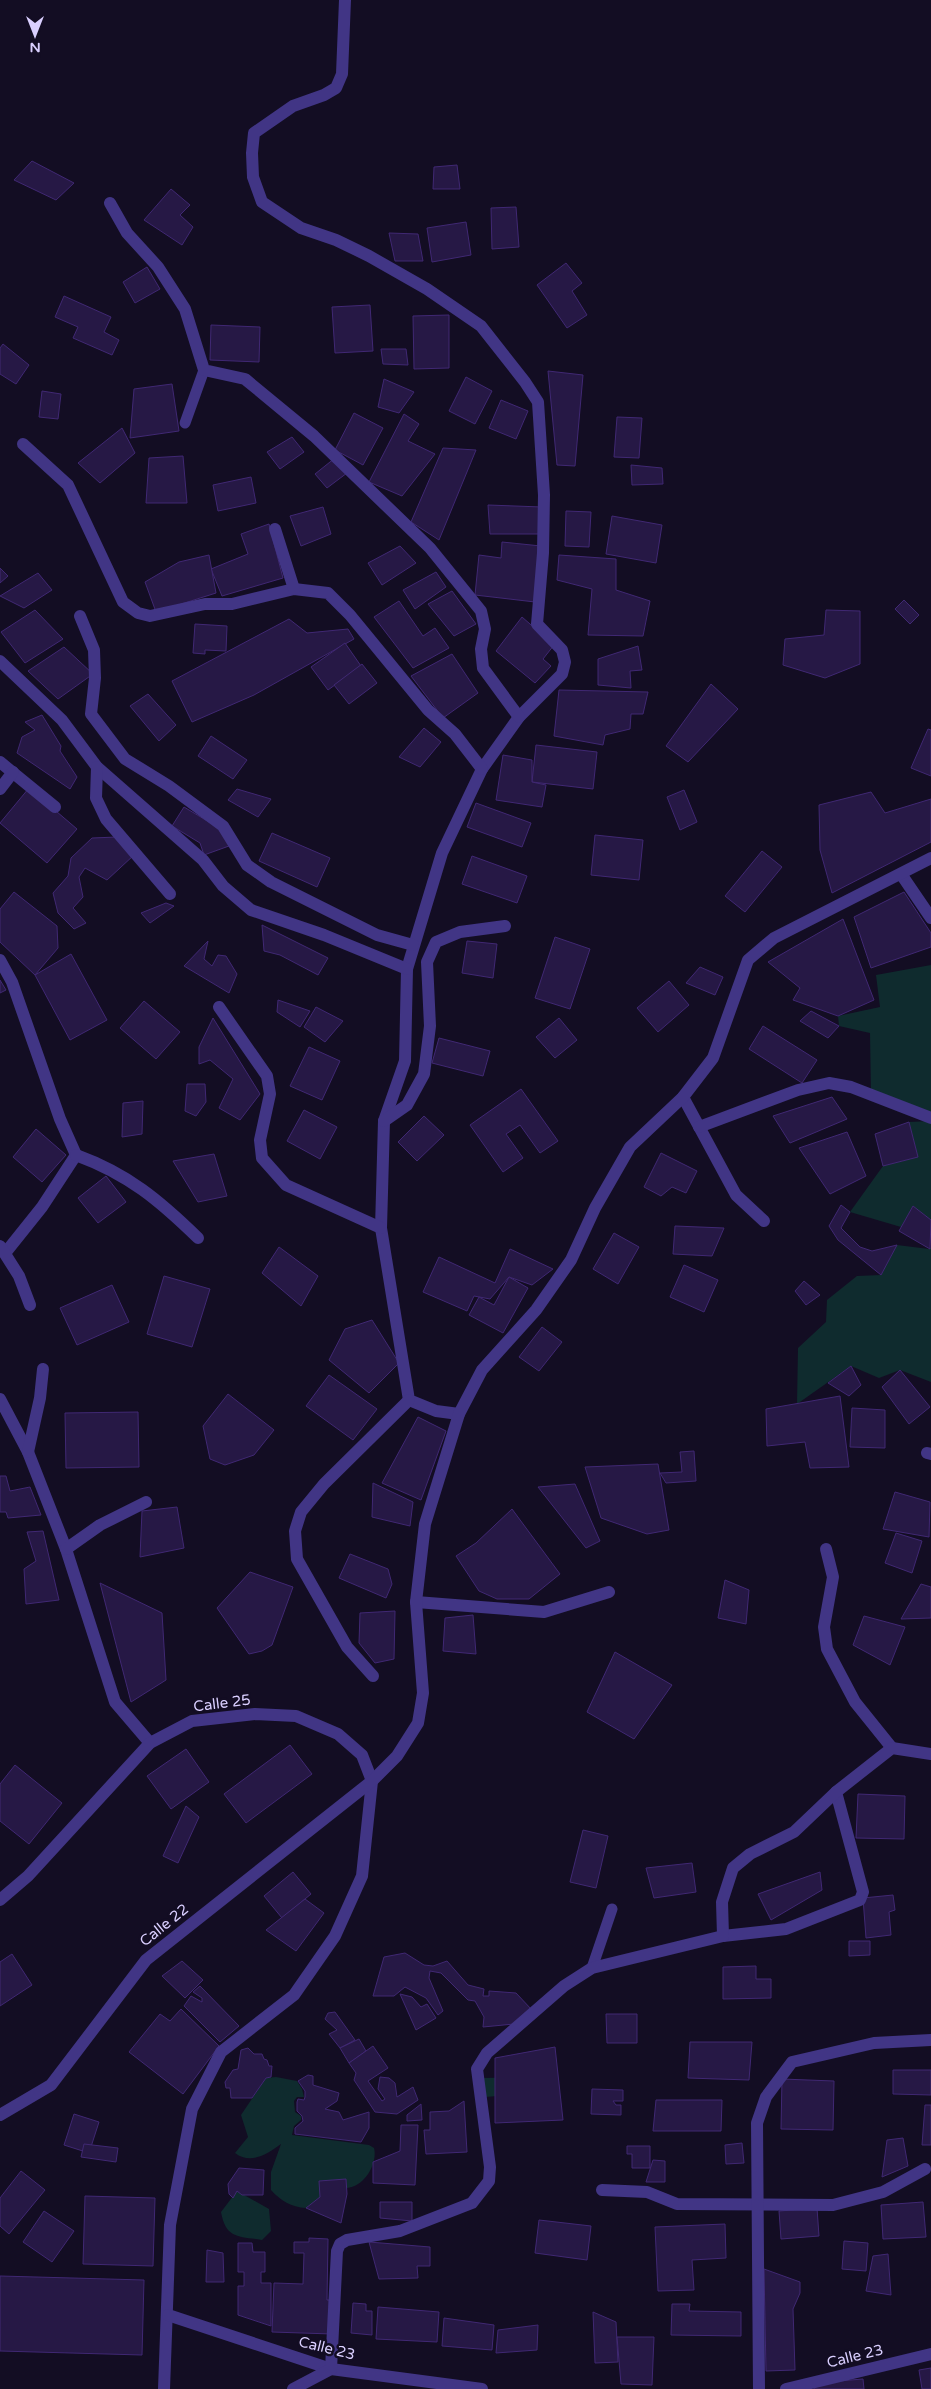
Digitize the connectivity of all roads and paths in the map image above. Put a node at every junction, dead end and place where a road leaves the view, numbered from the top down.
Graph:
1 (345, 0) edge
2 (110, 203) dead end
3 (204, 370) junction
4 (185, 423) dead end
5 (23, 444) dead end
6 (274, 529) dead end
7 (294, 589) junction
8 (80, 616) dead end
9 (0, 660) edge
10 (519, 718) junction
11 (0, 762) edge
12 (97, 767) junction
13 (482, 769) junction
14 (13, 772) junction
15 (0, 789) edge
16 (54, 807) dead end
17 (931, 858) edge
18 (901, 874) junction
19 (170, 894) dead end
20 (931, 918) edge
21 (505, 926) dead end
22 (413, 945) junction
23 (0, 960) edge
24 (407, 969) junction
25 (219, 1007) dead end
26 (683, 1097) junction
27 (931, 1118) edge
28 (384, 1122) junction
29 (699, 1127) junction
30 (76, 1155) junction
31 (764, 1221) dead end
32 (381, 1228) junction
33 (198, 1238) dead end
34 (3, 1249) edge
35 (30, 1305) dead end
36 (43, 1369) dead end
37 (0, 1399) edge
38 (409, 1400) junction
39 (459, 1414) junction
40 (28, 1452) junction
41 (146, 1502) dead end
42 (66, 1548) junction
43 (826, 1548) dead end
44 (609, 1592) dead end
45 (416, 1602) junction
46 (374, 1676) dead end
47 (150, 1744) junction
48 (892, 1748) junction
49 (931, 1754) edge
50 (372, 1781) junction
51 (836, 1792) junction
52 (0, 1900) edge
53 (612, 1909) dead end
54 (723, 1936) junction
55 (592, 1968) junction
56 (931, 2040) edge
57 (0, 2115) edge
58 (925, 2169) dead end
59 (602, 2190) dead end
60 (757, 2206) junction
61 (168, 2315) junction
62 (931, 2354) edge
63 (331, 2368) junction
64 (164, 2389) edge
65 (293, 2389) edge
66 (482, 2389) edge
67 (759, 2389) edge
68 (786, 2389) edge

1 - 10 street
2 - 3 street
3 - 4 lane
3 - 10 street
5 - 7 street
6 - 7 street
7 - 13 street
8 - 22 street
9 - 12 street
10 - 13 street
11 - 14 street
12 - 19 street
12 - 24 street
13 - 22 street
14 - 15 street
14 - 16 street
17 - 18 street, Calle 22
18 - 20 street
18 - 26 street, Calle 22
21 - 28 street
22 - 24 street
23 - 30 street
24 - 28 street
25 - 32 street
26 - 29 street
26 - 39 street, Calle 22
27 - 29 street
28 - 32 street
29 - 31 street
30 - 33 street
30 - 34 street
32 - 38 street
34 - 35 street
36 - 40 street
37 - 40 street
38 - 39 street
38 - 46 street
39 - 45 street, Calle 22
40 - 42 street
41 - 42 street
42 - 47 street
43 - 48 street
44 - 45 street
45 - 50 street, Calle 22
47 - 50 street, Calle 25
47 - 52 street, Calle 25
48 - 49 street
48 - 51 street
50 - 57 street, Calle 22
50 - 61 street
51 - 54 street
51 - 54 street
53 - 55 lane
54 - 55 street
55 - 63 street
56 - 60 street
58 - 60 street
59 - 60 street
60 - 67 street
61 - 63 street, Calle 23
61 - 64 street
62 - 68 street, Calle 23
63 - 65 street
63 - 66 street, Calle 23

